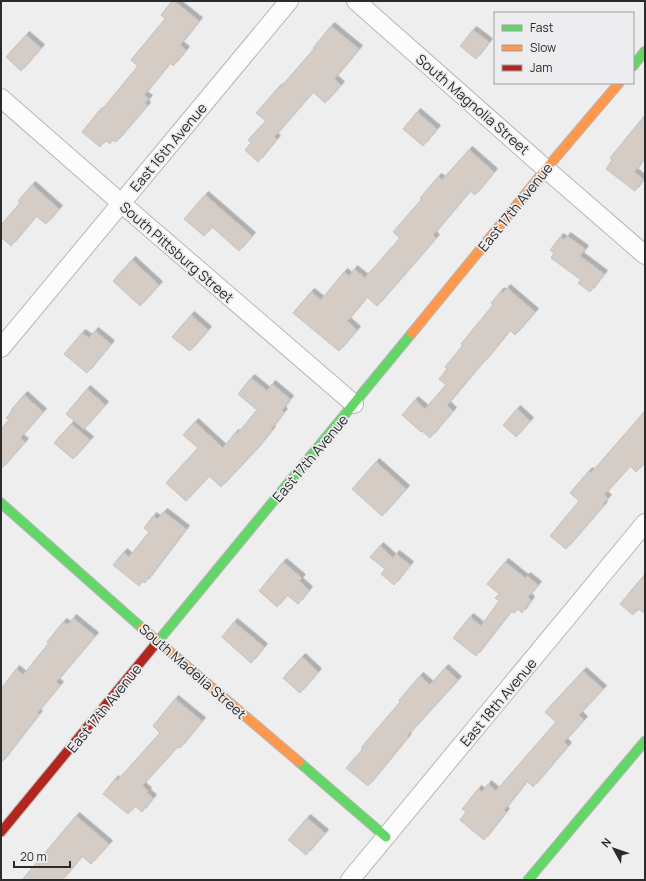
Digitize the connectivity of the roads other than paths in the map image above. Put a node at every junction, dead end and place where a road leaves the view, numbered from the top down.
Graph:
1 (289, 1) edge
2 (356, 1) edge
3 (645, 51) edge
4 (634, 65) edge
5 (617, 84) edge
6 (1, 98) edge
7 (546, 169) junction
8 (121, 203) junction
9 (645, 254) edge
10 (1, 348) edge
11 (354, 404) junction
12 (1, 503) edge
13 (645, 523) edge
14 (158, 642) junction
15 (645, 741) edge
16 (1, 832) edge
17 (386, 837) junction
18 (350, 880) edge
19 (528, 880) edge

1 - 8 street, East 16th Avenue
2 - 7 street, South Magnolia Street
3 - 4 street
5 - 7 street, East 17th Avenue
6 - 8 street, South Pittsburg Street
7 - 9 street, South Magnolia Street
7 - 11 street, East 17th Avenue
8 - 10 street, East 16th Avenue
8 - 11 street, South Pittsburg Street
11 - 14 street, East 17th Avenue
12 - 14 street, South Madelia Street
13 - 17 street, East 18th Avenue
14 - 16 street, East 17th Avenue
14 - 17 street, South Madelia Street
15 - 19 street
17 - 18 street, East 18th Avenue

